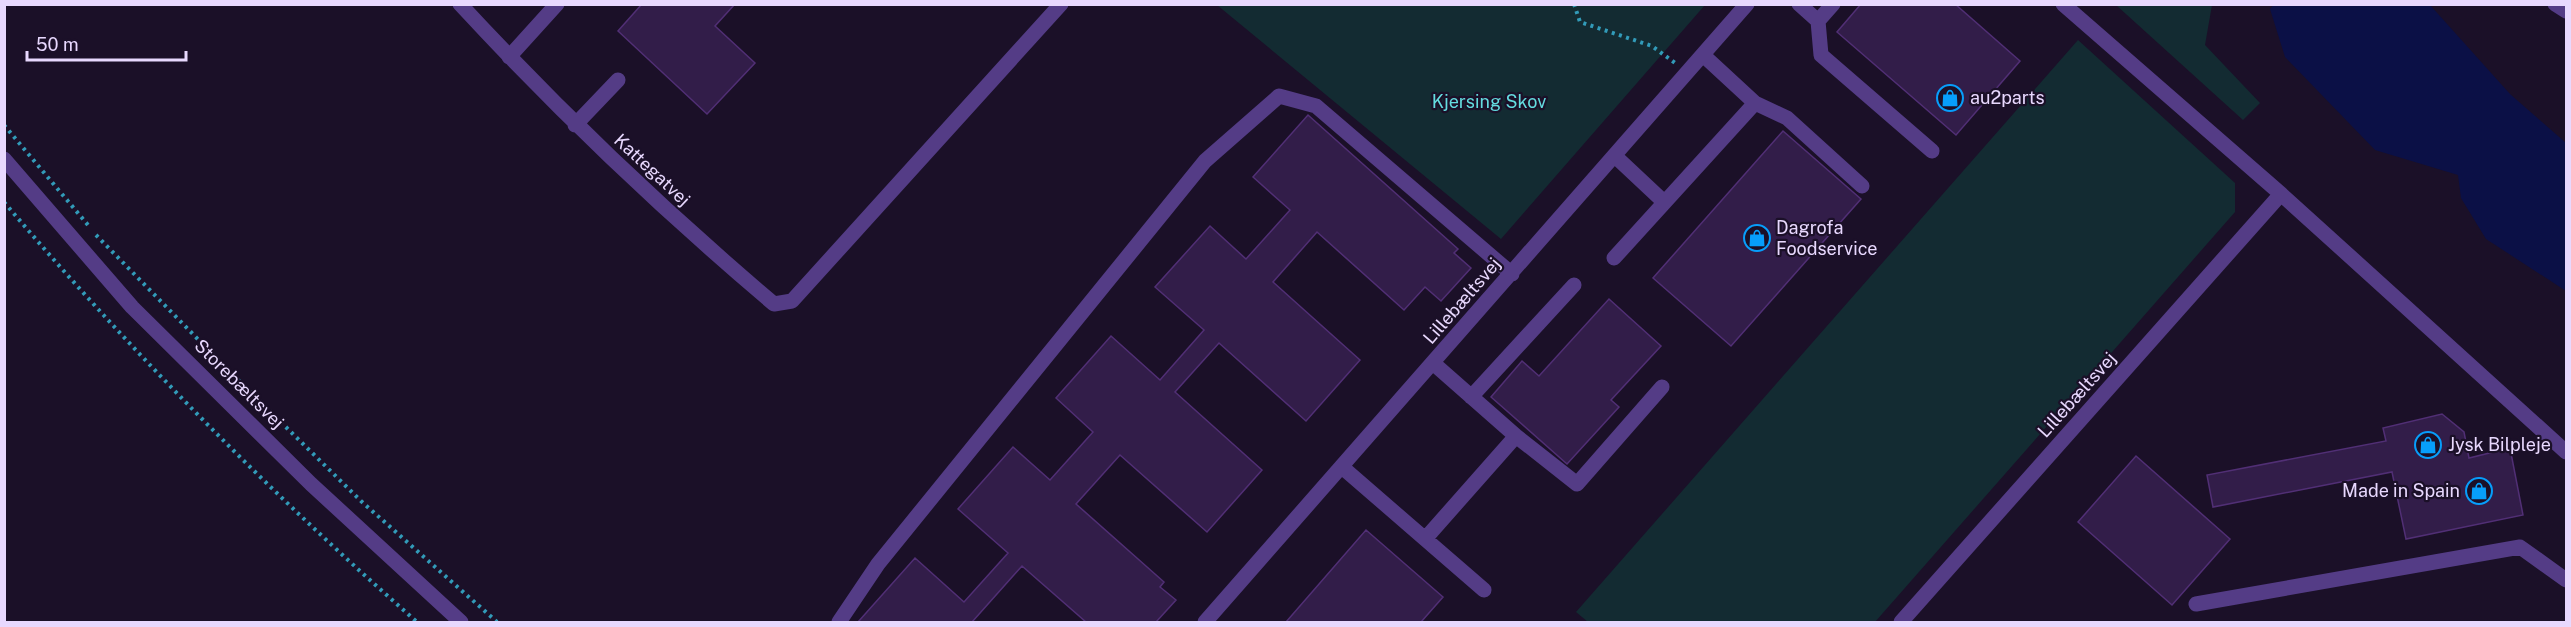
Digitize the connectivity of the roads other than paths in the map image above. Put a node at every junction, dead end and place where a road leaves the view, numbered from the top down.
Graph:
1 (460, 4) edge
2 (557, 4) edge
3 (1060, 4) edge
4 (1748, 4) edge
5 (1799, 4) edge
6 (1833, 4) edge
7 (2063, 4) edge
8 (2555, 4) edge
9 (2566, 11) edge
10 (1818, 21) junction
11 (1703, 55) junction
12 (509, 57) junction
13 (618, 80) dead end
14 (1755, 103) junction
15 (575, 125) junction
16 (1932, 151) dead end
17 (1616, 157) junction
18 (4, 159) edge
19 (1862, 186) dead end
20 (2282, 194) junction
21 (1664, 202) junction
22 (1614, 258) dead end
23 (1512, 274) junction
24 (1574, 285) dead end
25 (1433, 363) junction
26 (1662, 387) dead end
27 (1471, 397) junction
28 (1516, 436) junction
29 (2566, 452) edge
30 (1342, 467) junction
31 (1425, 539) junction
32 (2566, 580) edge
33 (1484, 590) dead end
34 (2196, 604) dead end
35 (460, 622) edge
36 (839, 622) edge
37 (1204, 622) edge
38 (1901, 622) edge

1 - 12 street, Kattegatvej
2 - 12 street
3 - 15 street, Kattegatvej
4 - 11 street, Lillebæltsvej
5 - 10 street
6 - 10 street
7 - 20 street
8 - 9 street
10 - 16 street
11 - 14 street
11 - 17 street, Lillebæltsvej
12 - 15 street, Kattegatvej
13 - 15 street
14 - 19 street
14 - 21 street
17 - 21 street
17 - 23 street, Lillebæltsvej
18 - 35 street, Storebæltsvej
20 - 29 street
20 - 38 street, Lillebæltsvej
21 - 22 street
23 - 25 street, Lillebæltsvej
23 - 36 street
24 - 27 street
25 - 27 street
25 - 30 street, Lillebæltsvej
26 - 28 street
27 - 28 street
28 - 31 street
30 - 31 street
30 - 37 street, Lillebæltsvej
31 - 33 street
32 - 34 street

